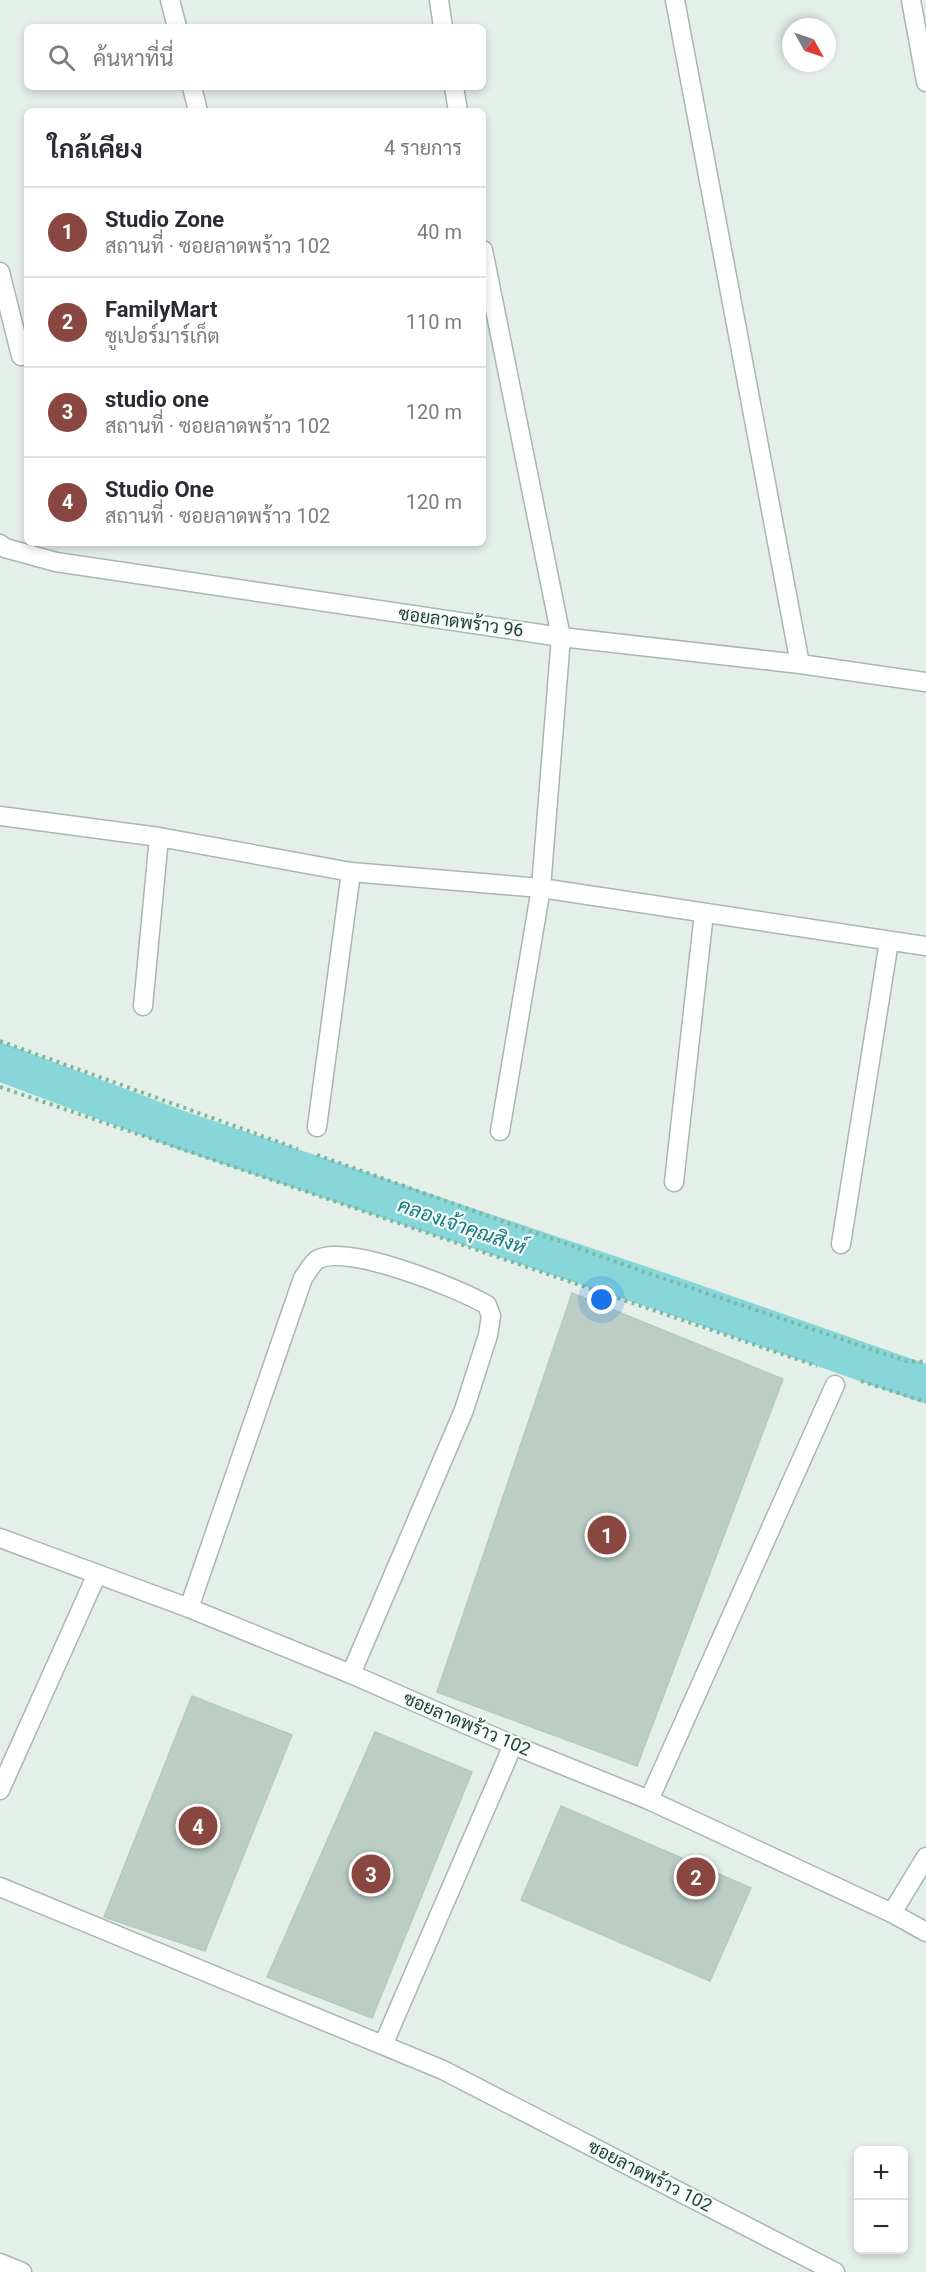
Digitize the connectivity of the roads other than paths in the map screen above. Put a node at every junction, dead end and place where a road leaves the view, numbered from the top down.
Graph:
1 (170, 0) edge
2 (439, 0) edge
3 (675, 0) edge
4 (911, 0) edge
5 (176, 24) edge
6 (443, 24) edge
7 (926, 82) edge
8 (193, 90) edge
9 (454, 90) edge
10 (197, 108) edge
11 (458, 108) edge
12 (486, 265) edge
13 (0, 272) edge
14 (21, 356) dead end
15 (0, 544) edge
16 (561, 637) junction
17 (800, 663) junction
18 (926, 682) edge
19 (0, 816) edge
20 (159, 837) junction
21 (351, 873) junction
22 (541, 888) junction
23 (704, 913) junction
24 (889, 941) junction
25 (926, 946) edge
26 (142, 1006) dead end
27 (317, 1127) dead end
28 (500, 1131) dead end
29 (674, 1182) dead end
30 (841, 1244) dead end
31 (831, 1377) road end
32 (0, 1538) edge
33 (97, 1574) junction
34 (189, 1608) junction
35 (351, 1674) junction
36 (513, 1744) junction
37 (0, 1790) edge
38 (649, 1800) junction
39 (926, 1857) edge
40 (0, 1887) edge
41 (892, 1913) junction
42 (926, 1932) edge
43 (383, 2044) junction
44 (0, 2263) edge
45 (22, 2272) edge
46 (835, 2272) edge

1 - 5 street
2 - 6 street
3 - 17 street
4 - 7 street
8 - 10 street
9 - 11 street
12 - 16 street
13 - 14 street
15 - 16 street, ซอยลาดพร้าว 96
16 - 17 street, ซอยลาดพร้าว 96
16 - 22 street
17 - 18 street, ซอยลาดพร้าว 96
19 - 20 street
20 - 21 street
20 - 26 street
21 - 22 street
21 - 27 street
22 - 23 street
22 - 28 street
23 - 24 street
23 - 29 street
24 - 25 street
24 - 30 street
31 - 38 street
32 - 33 street, ซอยลาดพร้าว 102
33 - 34 street, ซอยลาดพร้าว 102
33 - 37 street
34 - 35 street, ซอยลาดพร้าว 102
34 - 35 street
35 - 36 street, ซอยลาดพร้าว 102
36 - 38 street, ซอยลาดพร้าว 102
36 - 43 street
38 - 41 street, ซอยลาดพร้าว 102
39 - 41 street
40 - 43 street, ซอยลาดพร้าว 102
41 - 42 street, ซอยลาดพร้าว 102
43 - 46 street, ซอยลาดพร้าว 102
44 - 45 street

